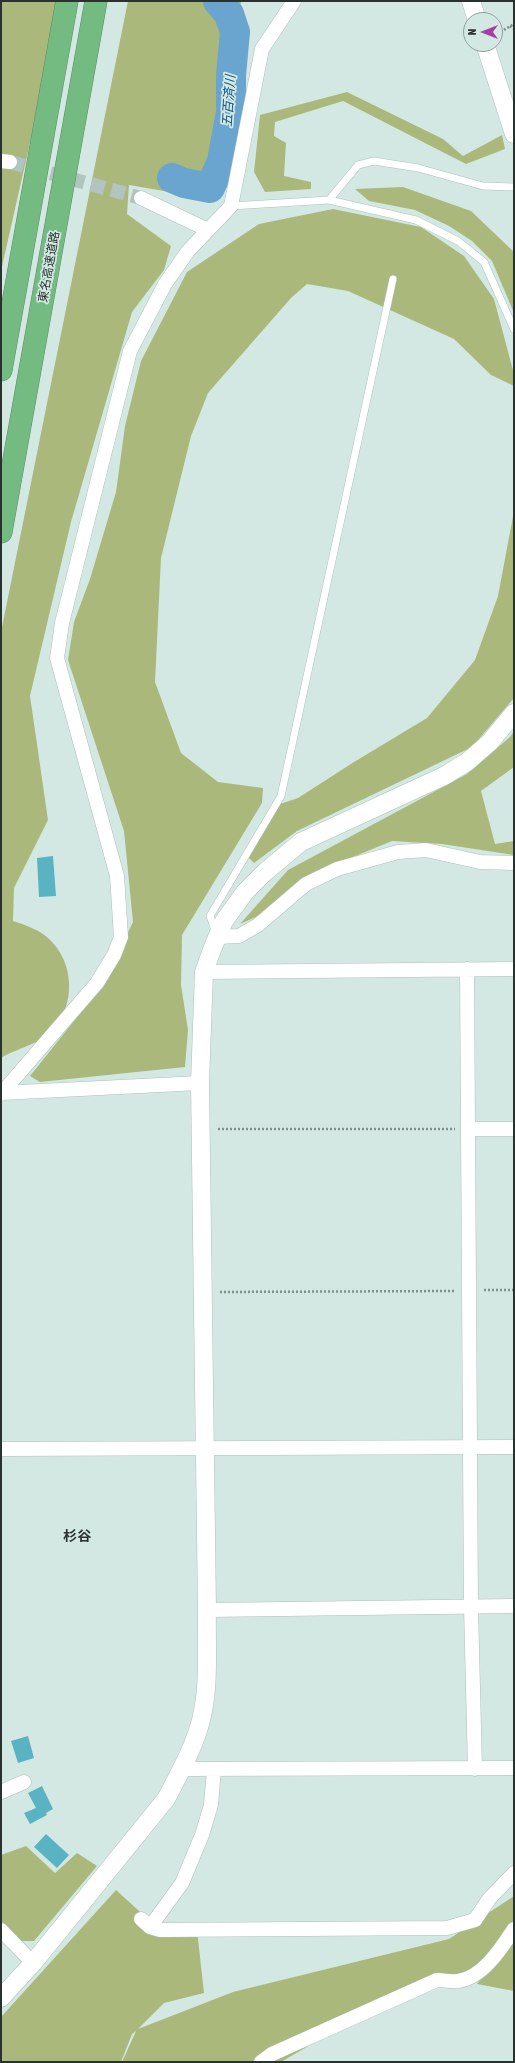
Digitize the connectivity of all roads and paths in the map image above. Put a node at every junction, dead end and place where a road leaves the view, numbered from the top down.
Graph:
1 (67, 1) edge
2 (96, 1) edge
3 (294, 1) edge
4 (471, 1) edge
5 (474, 12) edge
6 (514, 24) edge
7 (510, 26) junction
8 (514, 29) edge
9 (503, 30) edge
10 (488, 52) edge
11 (514, 134) edge
12 (514, 187) edge
13 (141, 198) tunnel mouth
14 (329, 200) junction
15 (231, 206) junction
16 (208, 230) junction
17 (394, 279) dead end
18 (514, 329) edge
19 (1, 370) edge
20 (1, 532) edge
21 (514, 713) edge
22 (514, 863) edge
23 (217, 937) junction
24 (467, 969) junction
25 (514, 969) edge
26 (204, 972) junction
27 (200, 1083) junction
28 (1, 1093) edge
29 (201, 1129) junction
30 (469, 1129) junction
31 (514, 1129) edge
32 (458, 1290) dead end
33 (482, 1290) dead end
34 (514, 1290) edge
35 (203, 1292) junction
36 (206, 1447) junction
37 (470, 1447) junction
38 (514, 1447) edge
39 (1, 1449) edge
40 (514, 1606) edge
41 (471, 1607) junction
42 (207, 1610) junction
43 (514, 1768) edge
44 (182, 1769) junction
45 (214, 1769) junction
46 (475, 1769) junction
47 (24, 1782) dead end
48 (1, 1792) edge
49 (514, 1873) edge
50 (514, 1929) edge
51 (1, 1930) edge
52 (33, 1963) junction
53 (1, 1998) edge
54 (261, 2062) edge

1 - 19 highway
2 - 20 highway, 東名高速道路
3 - 15 street
4 - 5 street
6 - 7 path
7 - 8 path
7 - 9 path
10 - 11 street
12 - 14 lane
13 - 16 street
14 - 15 lane
14 - 18 lane
15 - 16 street
16 - 28 street
17 - 23 lane
21 - 23 street
22 - 23 street
23 - 26 street
24 - 25 street
24 - 26 street
24 - 30 street
26 - 27 street
27 - 28 street
27 - 29 street
29 - 30 path
29 - 35 street
30 - 31 street
30 - 37 street
32 - 35 path
33 - 34 path
35 - 36 street
36 - 37 street
36 - 39 street
36 - 42 street
37 - 38 street
37 - 41 street
40 - 41 street
41 - 42 street
41 - 46 street
42 - 44 street
43 - 46 street
44 - 45 street
44 - 52 street
45 - 46 street
45 - 49 street
47 - 48 street
50 - 54 street
51 - 52 street
52 - 53 street

